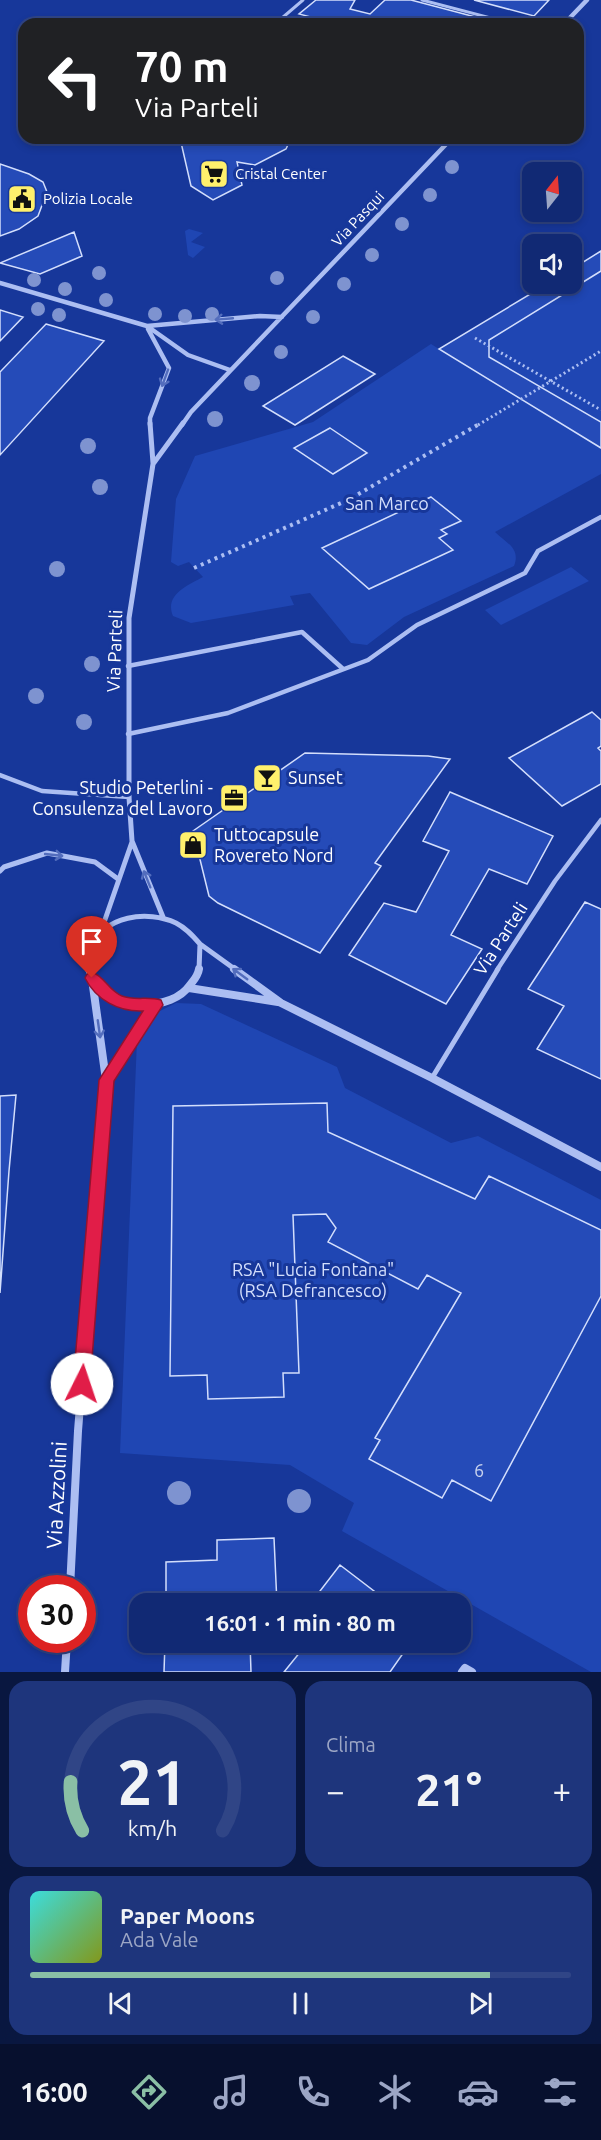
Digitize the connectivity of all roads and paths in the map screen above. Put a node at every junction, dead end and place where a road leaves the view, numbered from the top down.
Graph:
1 (303, 0) edge
2 (422, 0) edge
3 (587, 0) edge
4 (282, 18) dead end
5 (491, 18) edge
6 (570, 18) edge
7 (446, 144) edge
8 (0, 283) edge
9 (282, 317) junction
10 (147, 326) junction
11 (475, 338) dead end
12 (601, 351) edge
13 (230, 370) junction
14 (553, 382) junction
15 (601, 410) edge
16 (153, 464) junction
17 (601, 517) edge
18 (194, 568) dead end
19 (128, 666) junction
20 (342, 668) junction
21 (128, 735) junction
22 (0, 775) edge
23 (129, 797) junction
24 (601, 820) edge
25 (132, 841) junction
26 (0, 872) edge
27 (117, 879) junction
28 (162, 916) junction
29 (99, 936) junction
30 (200, 944) junction
31 (92, 978) junction
32 (189, 988) junction
33 (281, 1003) junction
34 (155, 1005) junction
35 (432, 1078) junction
36 (106, 1080) junction
37 (601, 1167) edge
38 (71, 1575) edge
39 (66, 1653) edge
40 (65, 1672) edge

1 - 4 lane
2 - 5 lane
3 - 6 street
7 - 9 street, Via Pasqui
8 - 10 street
9 -> 10 street
9 - 13 street, Via Parteli
10 - 13 street
10 -> 16 street, Via Parteli
11 - 14 path
12 - 14 path
13 - 16 street, Via Parteli
14 - 15 path
14 - 18 path
16 - 19 street, Via Parteli
17 - 20 lane
19 - 20 lane
19 - 21 street, Via Parteli
20 - 21 lane
21 - 23 street, Via Parteli
22 - 23 lane
23 - 25 street, Via Parteli
24 - 35 lane, Via Parteli
25 - 27 street, Via Parteli
28 -> 25 street, Via Parteli
26 -> 27 street
27 - 29 street, Via Parteli
28 - 29 street
28 - 30 street
29 - 31 street, Via Parteli
30 - 32 street
33 -> 30 street
31 - 34 street
31 -> 36 street, Via Azzolini
32 - 33 street
32 - 34 street
33 - 35 street
34 - 36 street, Via Azzolini
35 - 37 street
36 - 38 street, Via Azzolini
39 - 40 street

